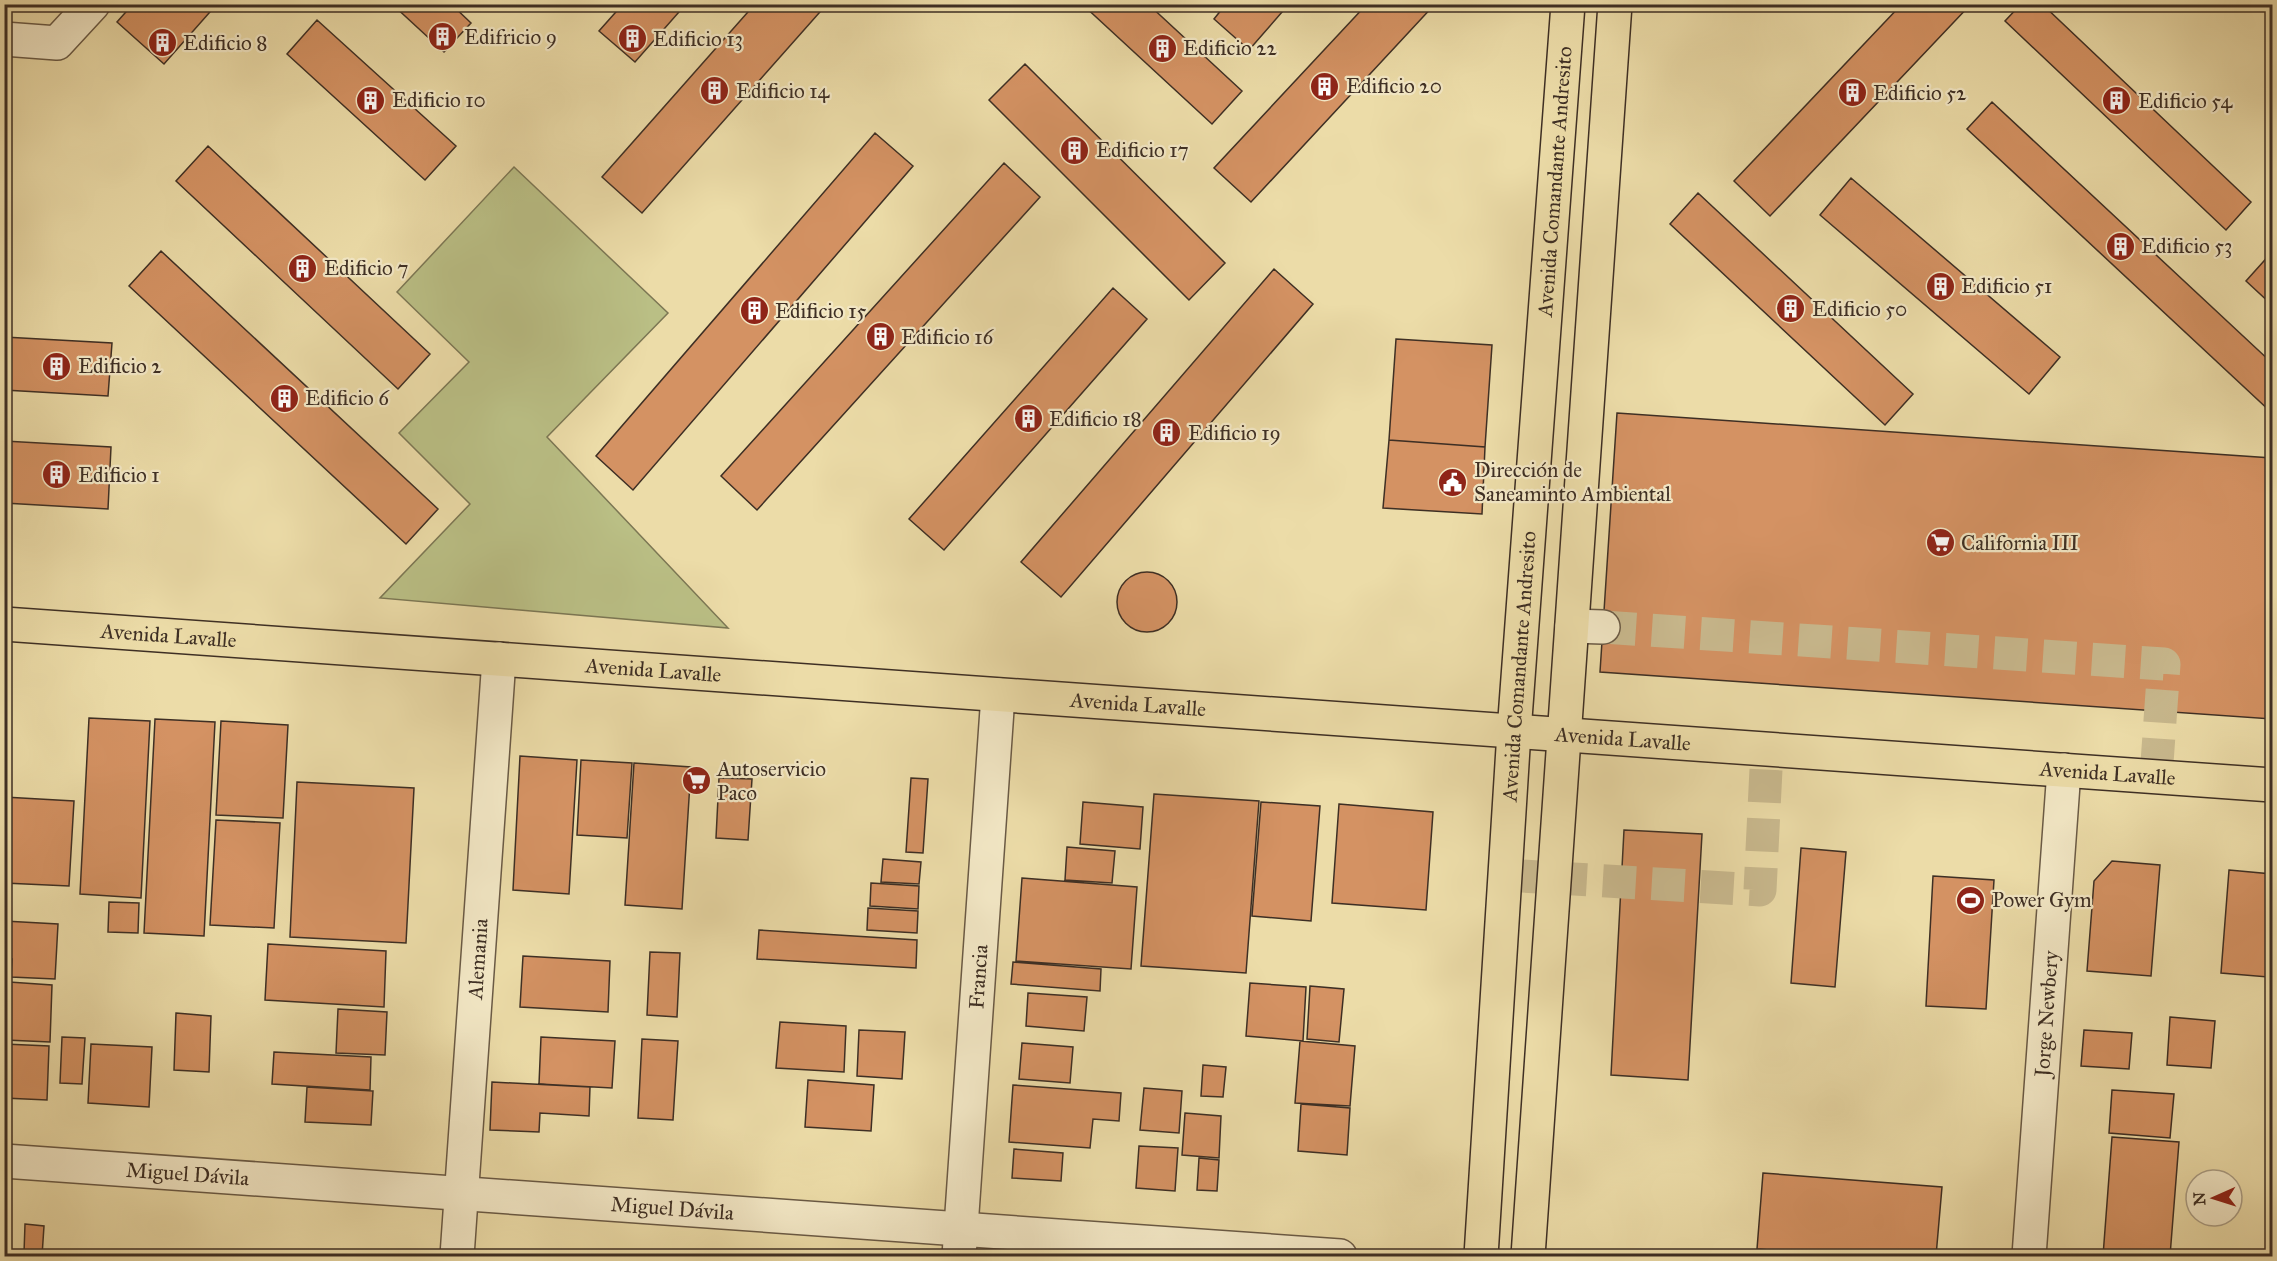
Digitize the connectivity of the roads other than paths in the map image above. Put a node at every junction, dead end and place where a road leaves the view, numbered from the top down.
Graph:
1 (93, 4) edge
2 (1569, 4) edge
3 (1615, 4) edge
4 (4, 39) edge
5 (4, 624) edge
6 (499, 659) junction
7 (998, 694) junction
8 (1514, 732) junction
9 (1564, 735) junction
10 (2064, 770) junction
11 (2272, 785) edge
12 (4, 1161) edge
13 (462, 1194) junction
14 (960, 1243) edge
15 (457, 1257) edge
16 (1340, 1257) edge
17 (1481, 1257) edge
18 (1528, 1257) edge
19 (2029, 1257) edge

1 - 4 street
2 - 8 main road, Avenida Comandante Andresito
3 - 9 main road
5 - 6 main road, Avenida Lavalle
6 - 7 main road, Avenida Lavalle
6 - 13 street, Alemania
7 - 8 main road, Avenida Lavalle
7 - 14 street, Francia
8 - 9 main road, Avenida Lavalle
8 - 17 main road, Avenida Comandante Andresito
9 - 10 main road, Avenida Lavalle
9 - 18 main road
10 - 11 main road, Avenida Lavalle
10 - 19 street, Jorge Newbery
12 - 13 street, Miguel Dávila
13 - 14 street, Miguel Dávila
13 - 15 street, Alemania
14 - 16 street, Miguel Dávila

